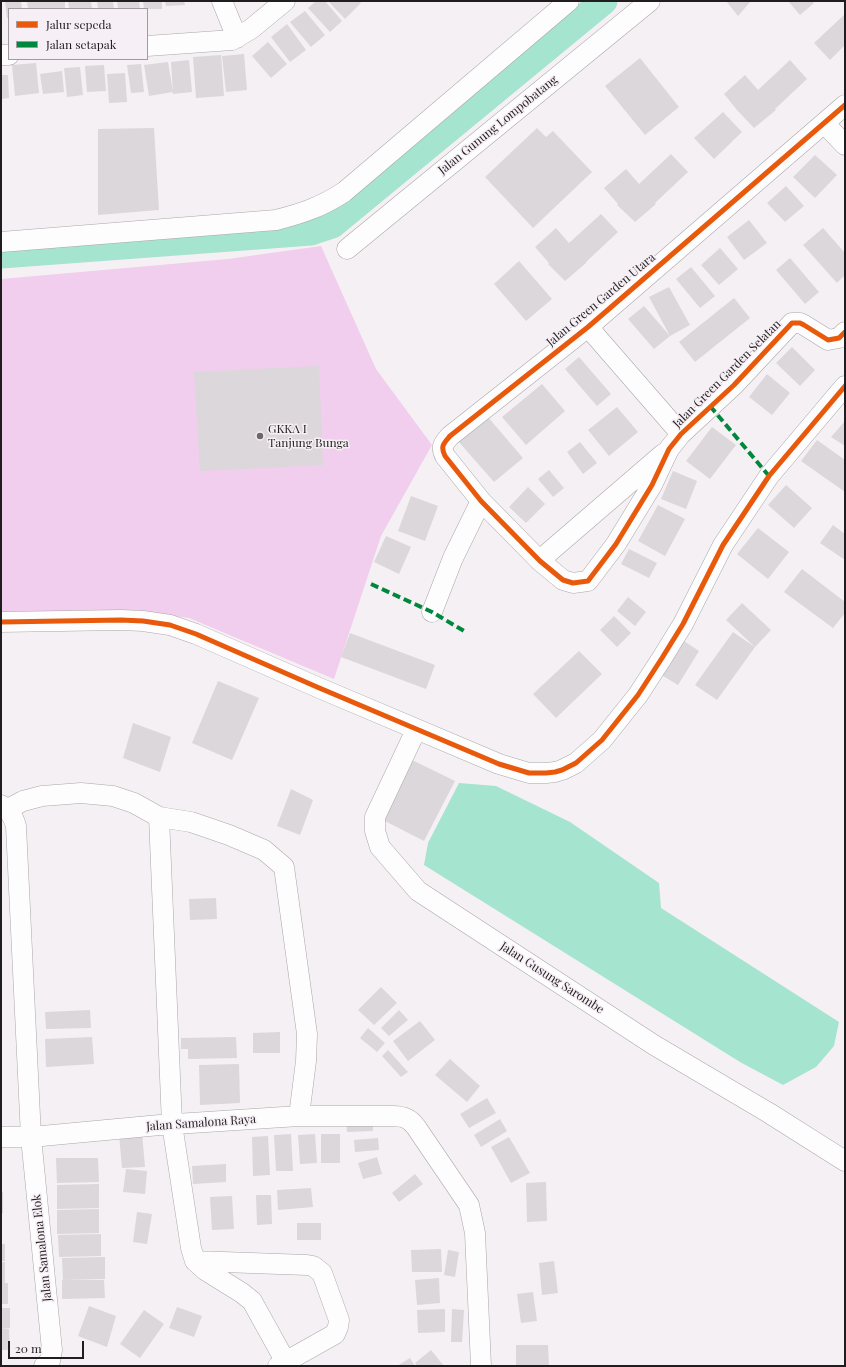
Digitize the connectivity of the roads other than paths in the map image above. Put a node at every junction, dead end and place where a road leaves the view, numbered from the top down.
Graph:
1 (222, 1) edge
2 (285, 1) edge
3 (569, 1) edge
4 (650, 1) edge
5 (237, 38) junction
6 (148, 46) edge
7 (845, 105) edge
8 (824, 123) junction
9 (845, 145) edge
10 (1, 242) edge
11 (347, 249) dead end
12 (588, 327) junction
13 (845, 332) edge
14 (845, 386) edge
15 (681, 434) junction
16 (669, 449) junction
17 (484, 504) junction
18 (540, 561) junction
19 (432, 612) dead end
20 (1, 622) edge
21 (416, 730) junction
22 (5, 807) edge
23 (159, 817) junction
24 (299, 1116) junction
25 (172, 1124) junction
26 (1, 1137) edge
27 (30, 1137) junction
28 (845, 1161) edge
29 (195, 1261) junction
30 (54, 1364) edge
31 (284, 1365) edge
32 (481, 1366) edge

1 - 5 street
2 - 5 street
3 - 10 street
4 - 11 street, Jalan Gunung Lompobatang
5 - 6 street
7 - 8 street, Jalan Green Garden Utara
8 - 9 street
8 - 12 street, Jalan Green Garden Utara
12 - 15 street
12 - 17 street, Jalan Green Garden Utara
13 - 15 street, Jalan Green Garden Selatan
14 - 21 street
15 - 16 street, Jalan Green Garden Selatan
16 - 18 street
16 - 18 street
17 - 18 street
17 - 19 street
20 - 21 street
21 - 28 street, Jalan Gusung Sarombe
22 - 23 street
22 - 27 street, Jalan Samalona Elok
23 - 24 street
23 - 25 street
24 - 25 street, Jalan Samalona Raya
24 - 32 street, Jalan Samalona Raya
25 - 27 street, Jalan Samalona Raya
25 - 29 street
26 - 27 street, Jalan Samalona Raya
27 - 30 street, Jalan Samalona Elok
29 - 31 street
29 - 31 street

